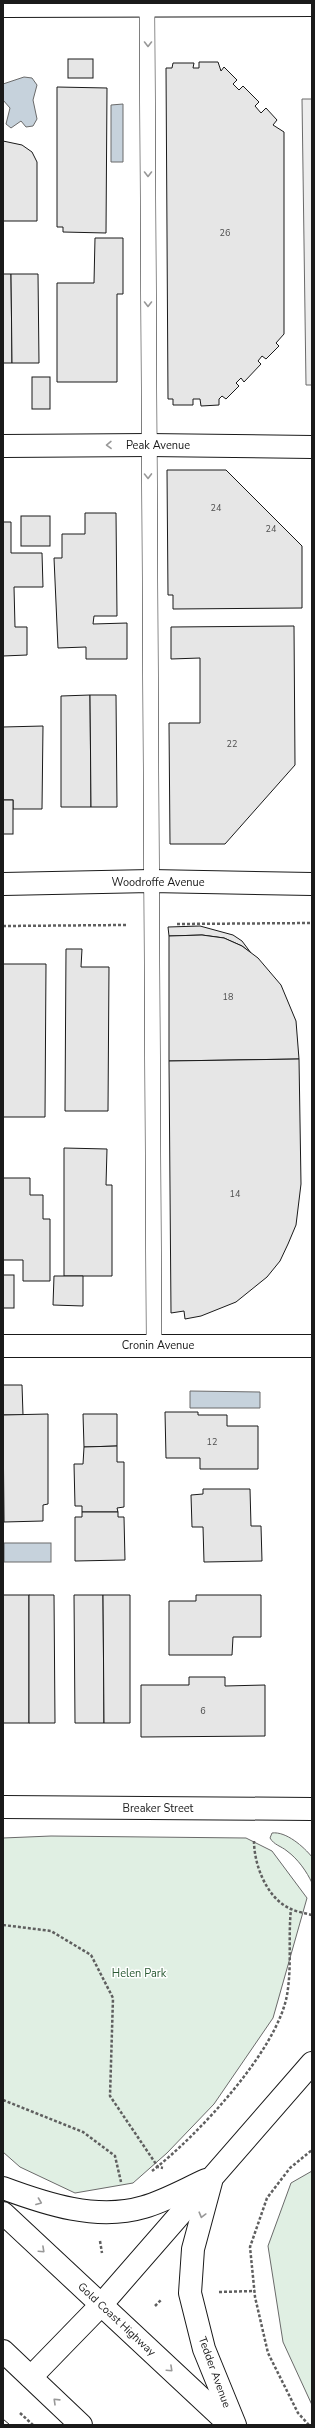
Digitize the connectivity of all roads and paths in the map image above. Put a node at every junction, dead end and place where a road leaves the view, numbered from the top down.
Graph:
1 (148, 5) junction
2 (312, 5) edge
3 (3, 6) edge
4 (148, 445) junction
5 (3, 446) edge
6 (312, 447) edge
7 (151, 882) junction
8 (3, 884) edge
9 (312, 884) edge
10 (154, 1344) junction
11 (3, 1346) edge
12 (312, 1346) edge
13 (3, 1807) edge
14 (312, 1809) edge
15 (254, 1841) dead end
16 (291, 1910) junction
17 (312, 1915) edge
18 (3, 1925) edge
19 (312, 2063) edge
20 (3, 2100) edge
21 (312, 2150) edge
22 (158, 2167) junction
23 (166, 2168) dead end
24 (148, 2175) dead end
25 (212, 2177) junction
26 (3, 2188) edge
27 (100, 2212) junction
28 (3, 2213) edge
29 (102, 2252) dead end
30 (101, 2304) junction
31 (3, 2351) edge
32 (31, 2378) junction
33 (20, 2413) dead end
34 (33, 2425) edge
35 (81, 2425) edge
36 (230, 2425) edge
37 (235, 2425) edge
38 (309, 2425) edge

1 - 2 main road
1 - 3 main road
1 -> 4 lane
4 -> 5 main road, Peak Avenue
4 - 6 main road, Peak Avenue
4 -> 7 lane
7 - 8 main road, Woodroffe Avenue
7 - 9 main road, Woodroffe Avenue
7 - 10 lane
10 - 11 main road, Cronin Avenue
10 - 12 main road, Cronin Avenue
13 - 14 main road, Breaker Street
15 - 16 path
16 - 17 path
16 - 22 path
18 - 22 path
19 - 25 main road, Tedder Avenue
20 - 27 path
21 - 38 path
22 - 23 path
22 - 24 path
25 - 27 main road, Tedder Avenue
25 - 30 main road, Tedder Avenue
25 -> 37 main road, Tedder Avenue
26 -> 27 main road, Tedder Avenue
27 - 29 path
28 -> 30 main road, Gold Coast Highway
30 - 32 main road, Tedder Avenue
30 -> 36 main road, Gold Coast Highway
31 - 32 main road
35 -> 32 main road
33 - 34 path

